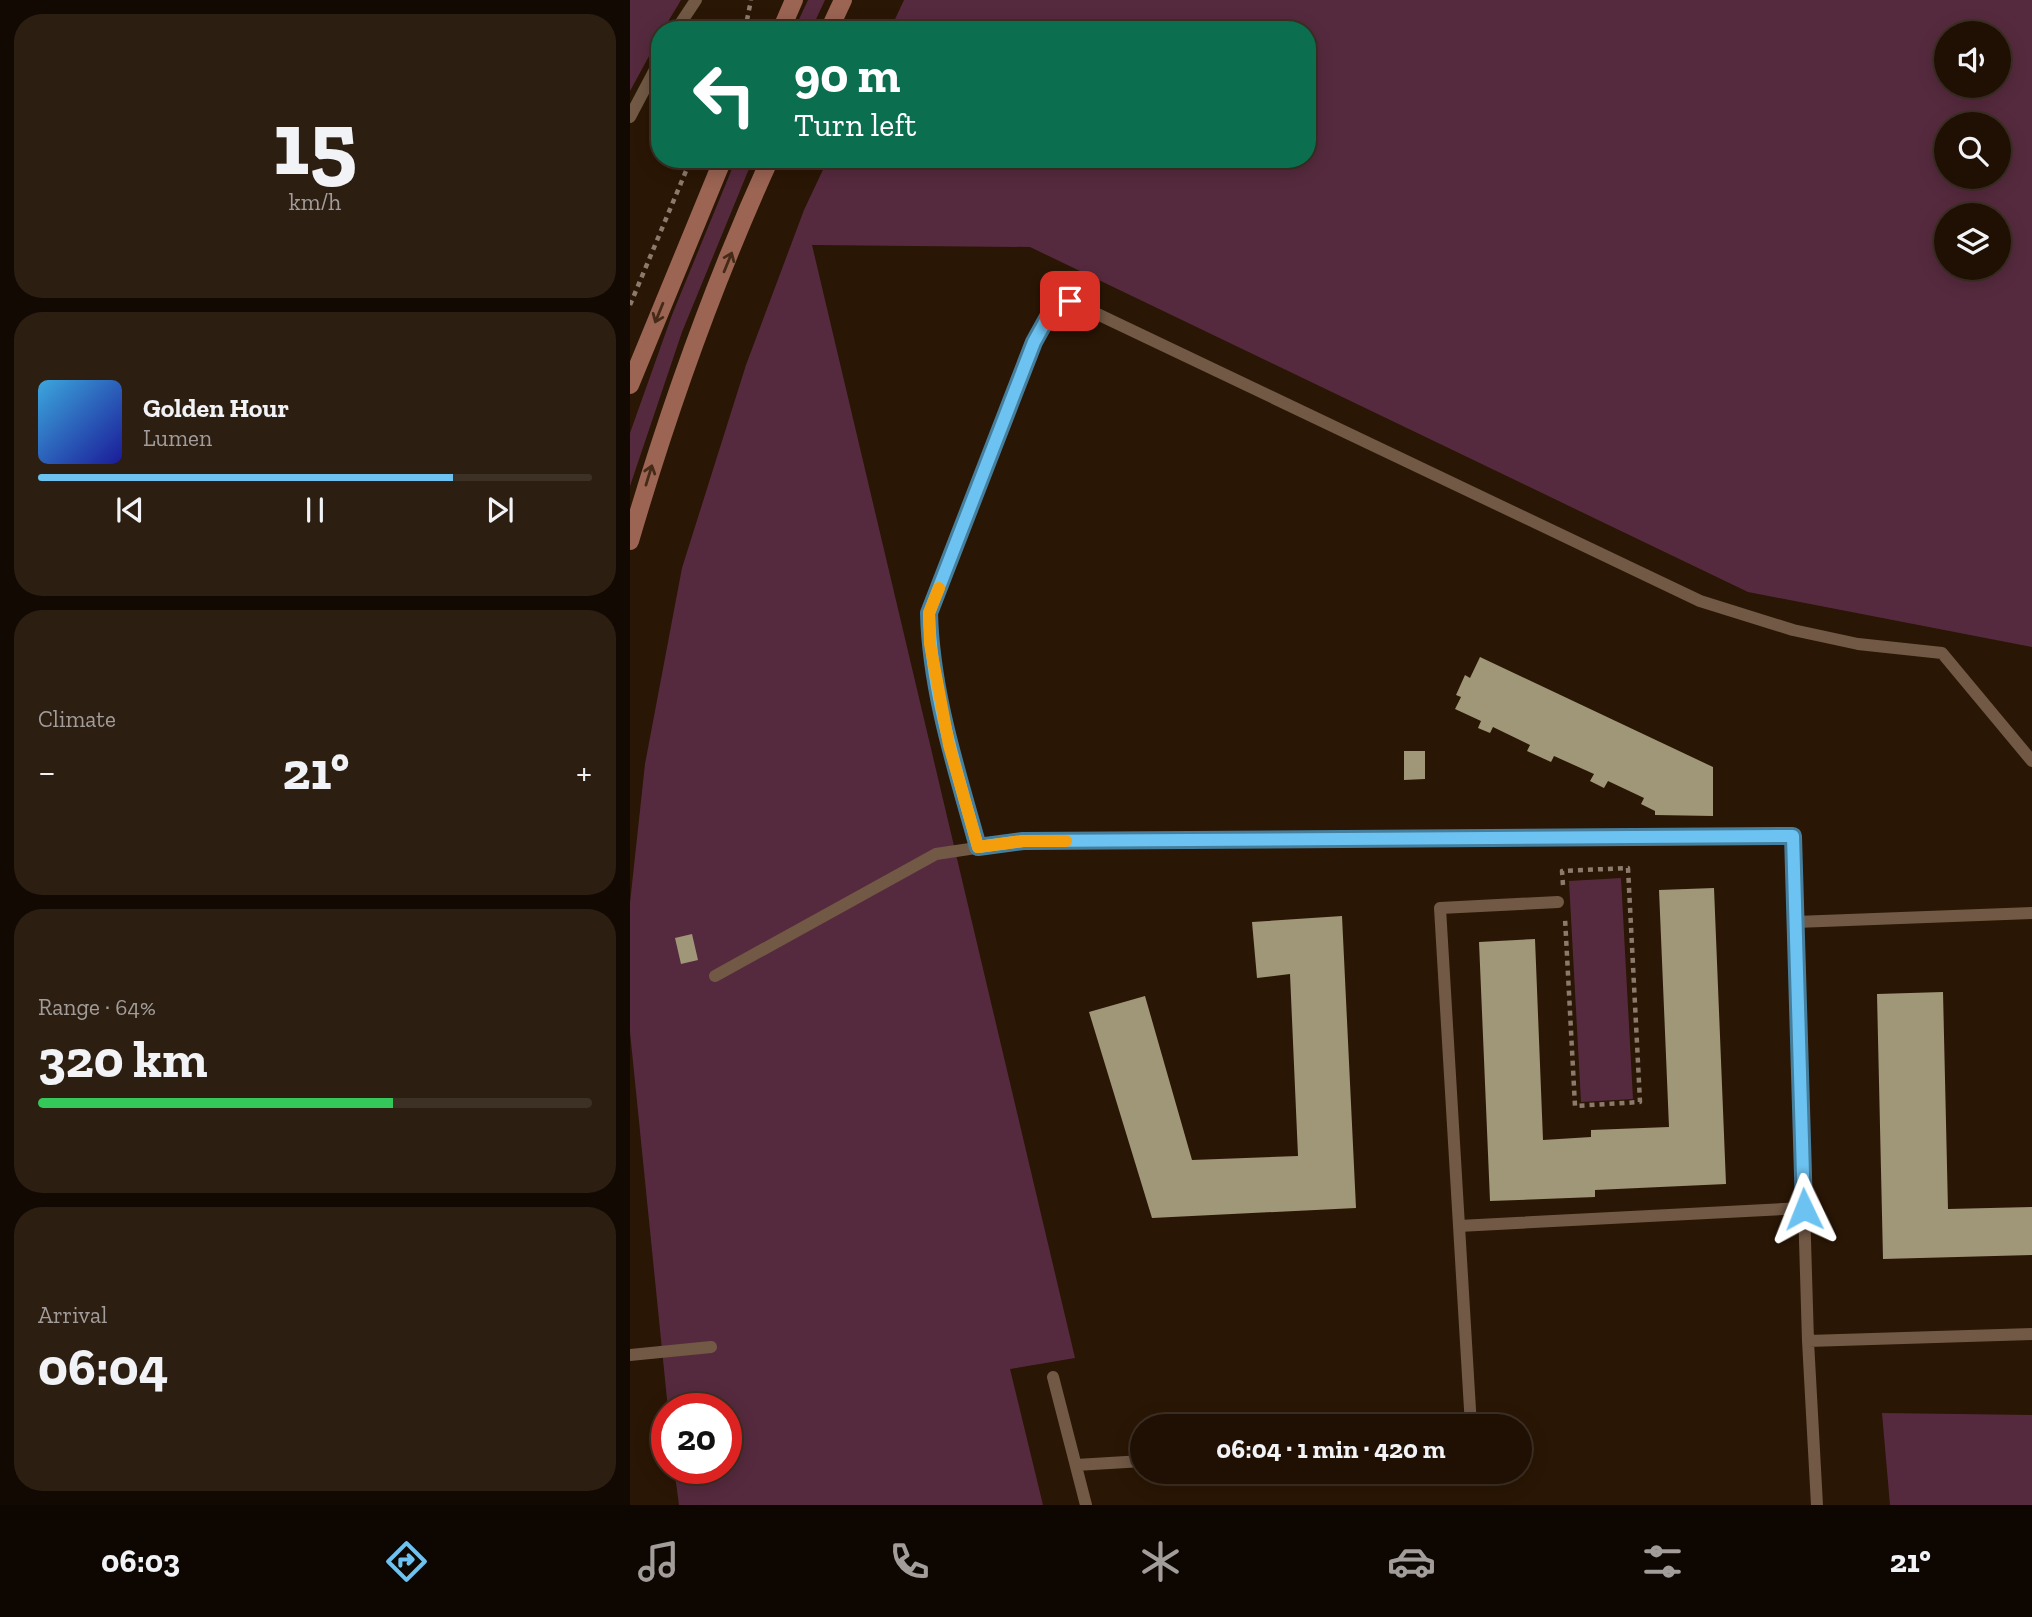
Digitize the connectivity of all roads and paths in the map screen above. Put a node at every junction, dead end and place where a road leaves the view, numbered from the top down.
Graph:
1 (696, 0) edge
2 (751, 0) edge
3 (794, 0) edge
4 (843, 0) edge
5 (682, 21) edge
6 (747, 21) edge
7 (785, 21) edge
8 (833, 21) edge
9 (651, 77) edge
10 (630, 117) edge
11 (687, 168) edge
12 (719, 168) edge
13 (766, 168) edge
14 (630, 305) edge
15 (630, 385) edge
16 (630, 541) edge
17 (2032, 761) edge
18 (978, 847) junction
19 (1561, 902) junction
20 (2032, 913) edge
21 (1796, 922) junction
22 (715, 976) dead end
23 (1804, 1209) junction
24 (1459, 1226) junction
25 (2032, 1334) edge
26 (1808, 1340) junction
27 (711, 1347) dead end
28 (630, 1355) edge
29 (1053, 1377) dead end
30 (1470, 1414) edge
31 (1130, 1462) edge
32 (1076, 1465) junction
33 (1086, 1505) edge
34 (1817, 1505) edge

1 - 5 lane
2 - 6 path
3 - 7 street
4 - 8 street
9 - 10 lane
11 - 14 path
12 -> 15 street
16 -> 13 street
17 - 18 lane
18 - 21 lane
18 - 22 lane
19 - 19 path
19 - 24 lane
20 - 21 lane
21 - 23 lane
23 - 24 lane
23 - 26 lane
24 - 30 lane
25 - 26 lane
26 - 34 lane
27 - 28 lane
29 - 32 lane
31 - 32 lane
32 - 33 lane

